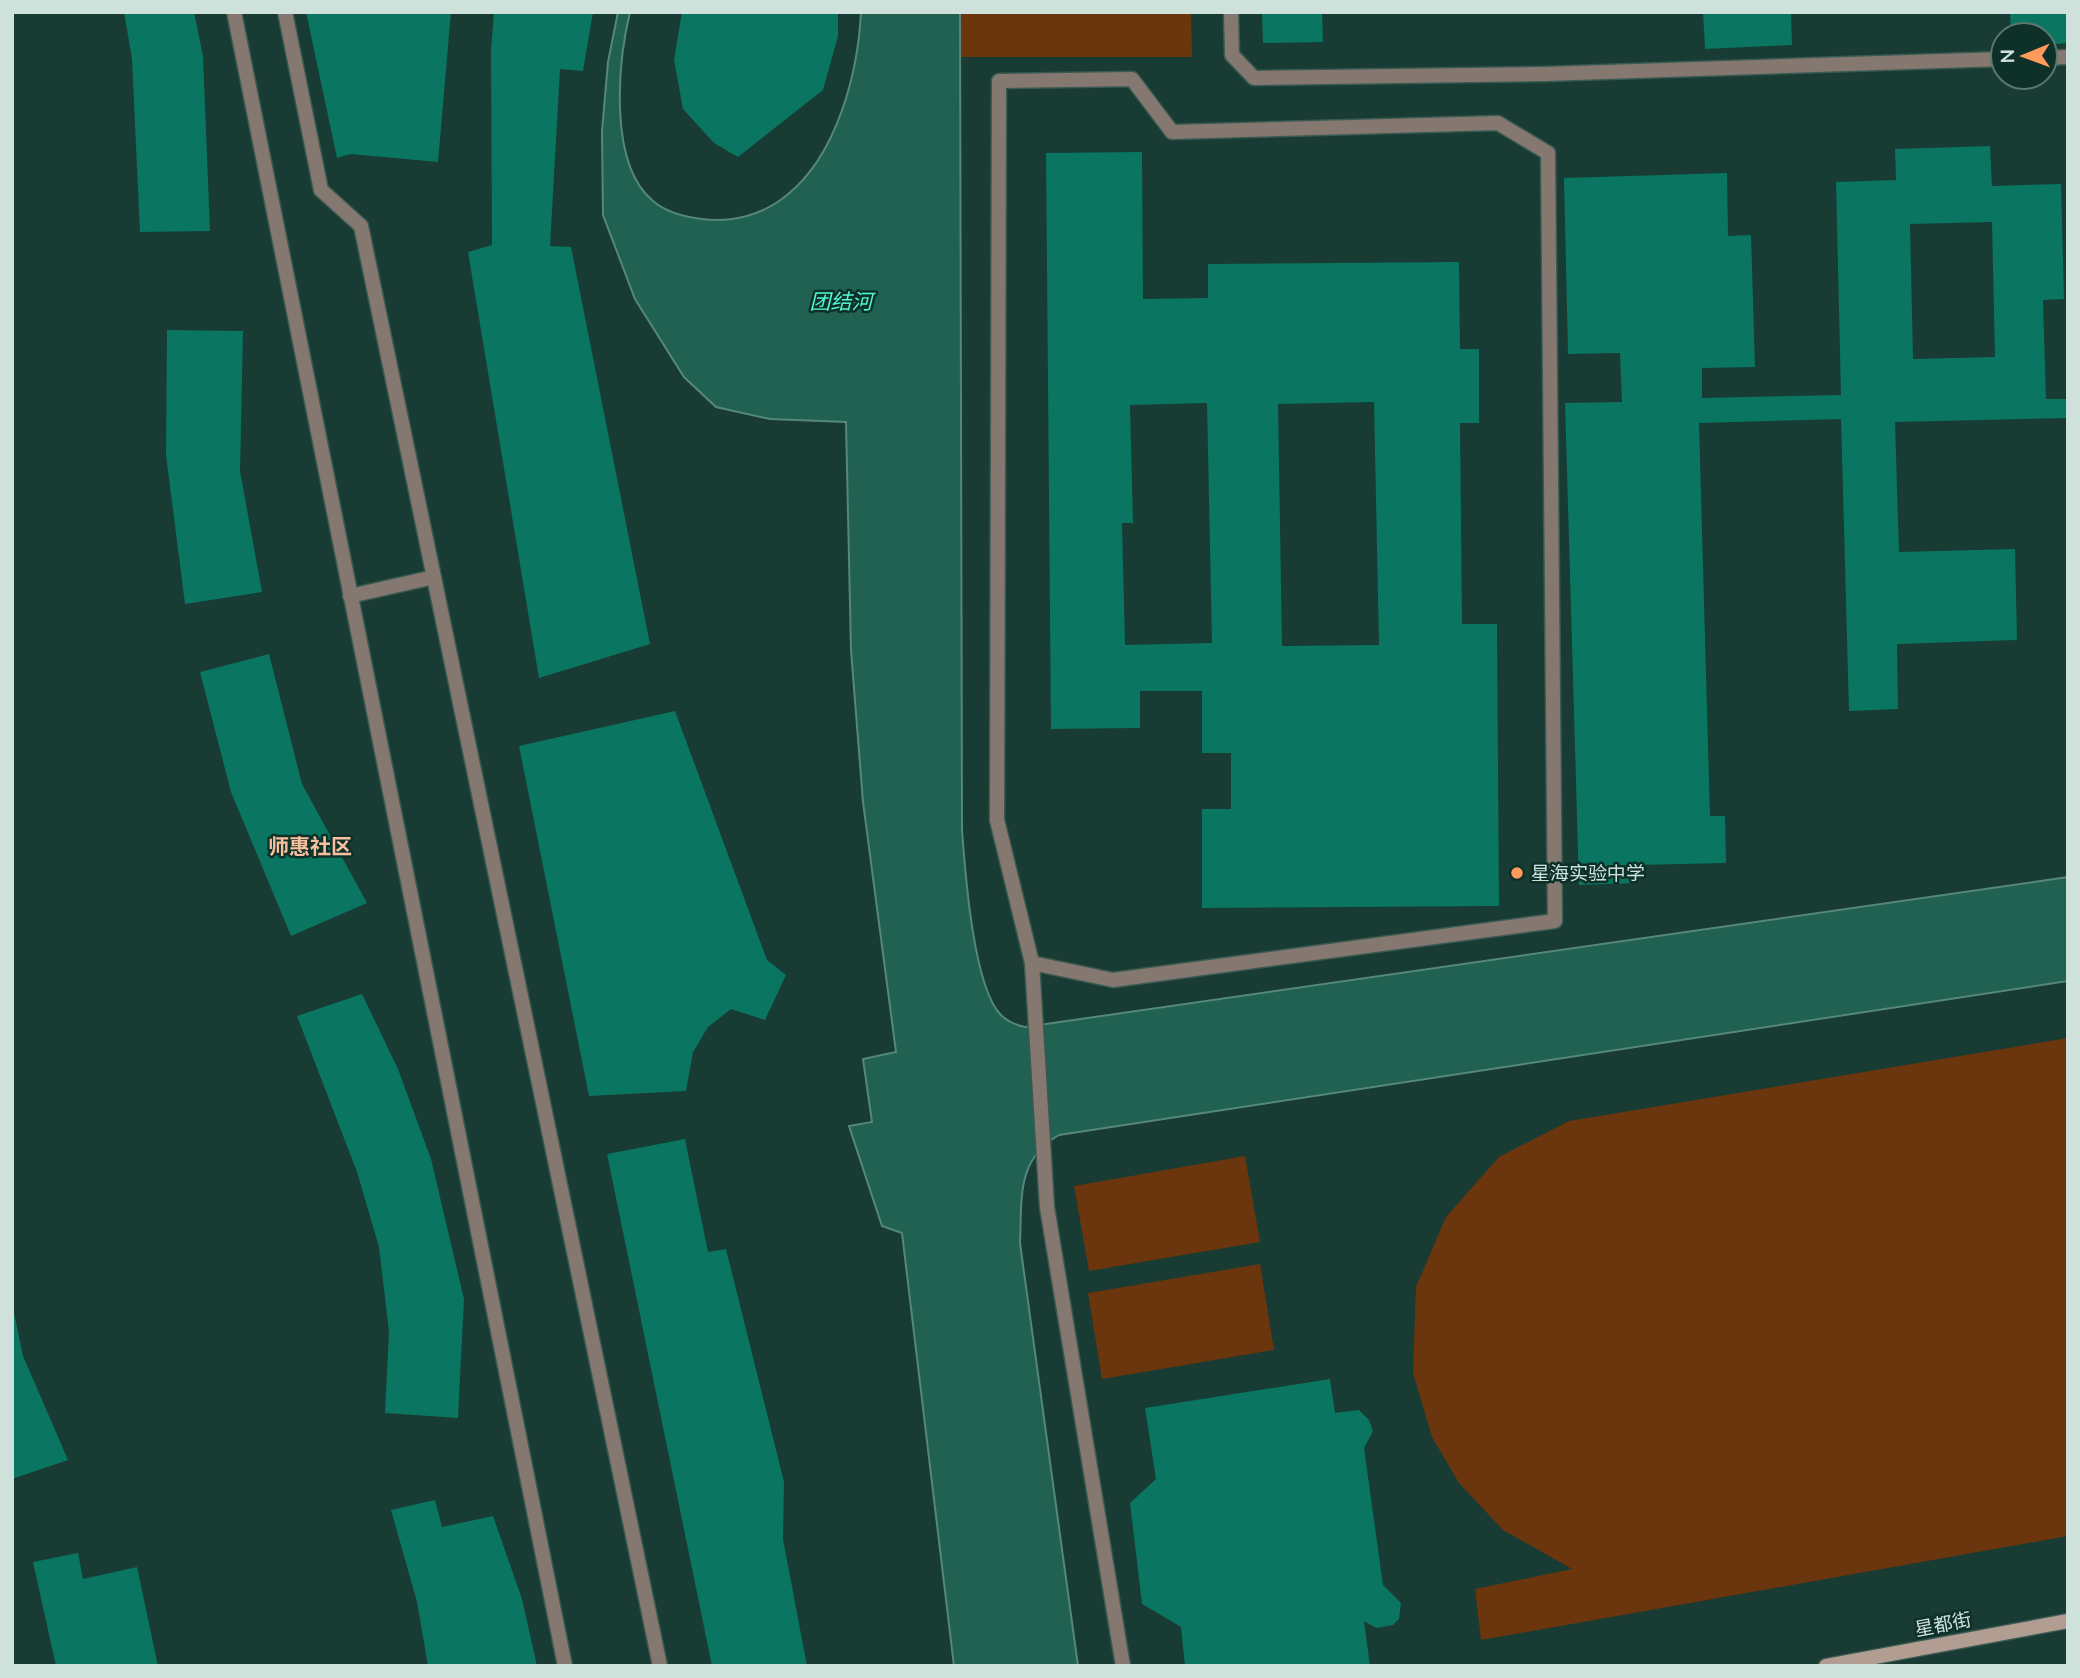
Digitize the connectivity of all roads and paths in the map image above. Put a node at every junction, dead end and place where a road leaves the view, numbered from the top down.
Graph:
1 (234, 12) edge
2 (285, 12) edge
3 (1231, 12) edge
4 (1989, 59) edge
5 (435, 577) junction
6 (350, 596) junction
7 (1032, 963) junction
8 (2068, 1621) edge
9 (565, 1666) edge
10 (660, 1666) edge
11 (1123, 1666) edge
12 (1826, 1666) edge

1 - 6 street
2 - 5 street
3 - 4 street
5 - 6 street
5 - 10 street
6 - 9 street
7 - 7 street
7 - 11 street
8 - 12 main road, 星都街

